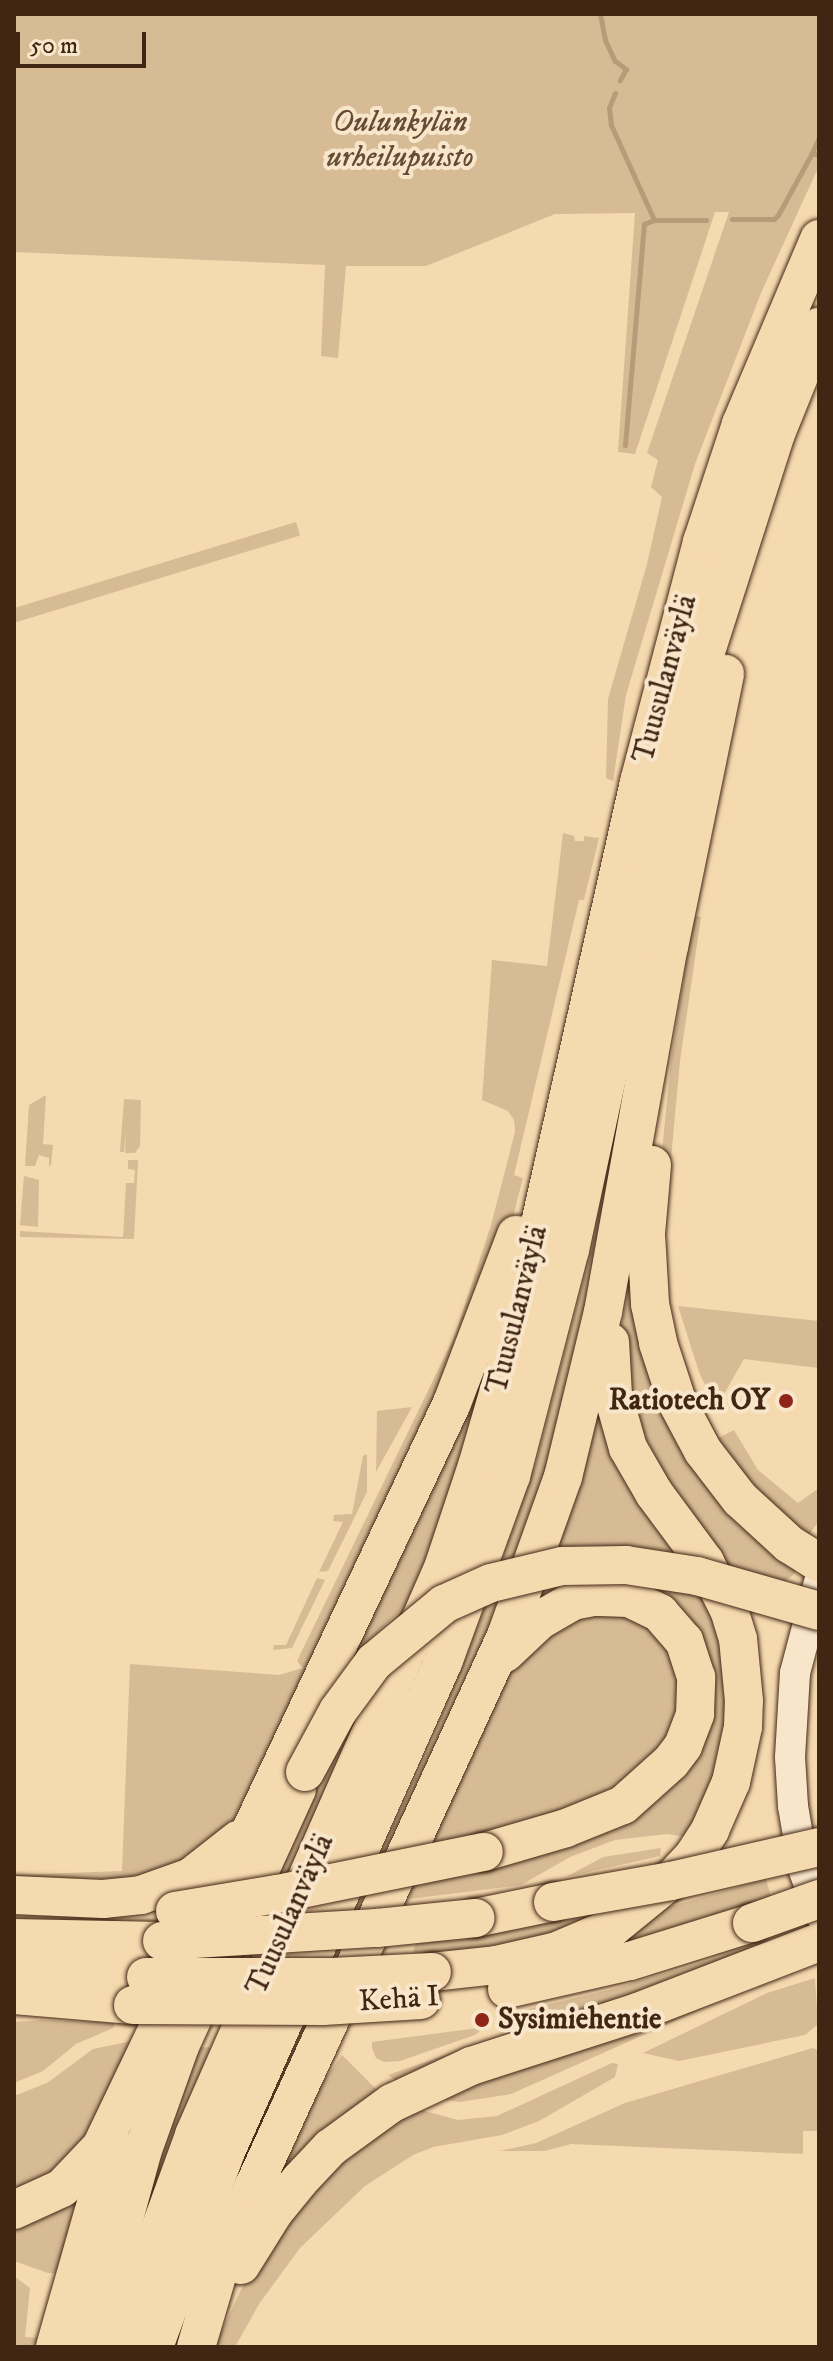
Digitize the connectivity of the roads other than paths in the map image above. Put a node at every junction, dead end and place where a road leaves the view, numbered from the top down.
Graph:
1 (819, 239) edge
2 (819, 327) edge
3 (819, 363) edge
4 (671, 783) junction
5 (654, 857) junction
6 (669, 947) junction
7 (594, 979) junction
8 (620, 1216) junction
9 (819, 1563) edge
10 (819, 1582) edge
11 (819, 1611) edge
12 (480, 1693) junction
13 (294, 1764) junction
14 (814, 1872) edge
15 (14, 1895) edge
16 (819, 1913) edge
17 (14, 1921) edge
18 (168, 1926) junction
19 (14, 1938) edge
20 (819, 1942) edge
21 (14, 1968) edge
22 (426, 1986) junction
23 (140, 1991) junction
24 (14, 1995) edge
25 (14, 2014) edge
26 (142, 2066) junction
27 (14, 2210) edge
28 (55, 2347) edge
29 (89, 2347) edge
30 (117, 2347) edge
31 (154, 2347) edge
32 (198, 2347) edge

1 - 4 highway, Tuusulanväylä
2 - 4 highway, Tuusulanväylä
3 - 4 highway
4 - 5 highway
4 - 5 highway, Tuusulanväylä
5 - 6 highway
5 - 7 highway, Tuusulanväylä
5 - 31 highway, Tuusulanväylä
6 - 8 highway
6 - 9 highway
7 - 13 highway
7 - 30 highway, Tuusulanväylä
8 - 12 highway
8 - 22 highway
10 - 14 street
11 - 13 highway, bridge
12 - 18 highway, bridge
12 - 32 highway
13 - 15 highway
13 - 26 highway
13 - 29 highway
14 - 16 street
14 - 18 highway, bridge
14 - 22 highway, Kehä I, bridge
17 - 18 highway
18 - 19 highway
20 - 32 highway
21 - 23 highway
22 - 23 highway, Kehä I, bridge
23 - 24 highway, Kehä I
23 - 25 highway
26 - 27 highway
26 - 28 highway

